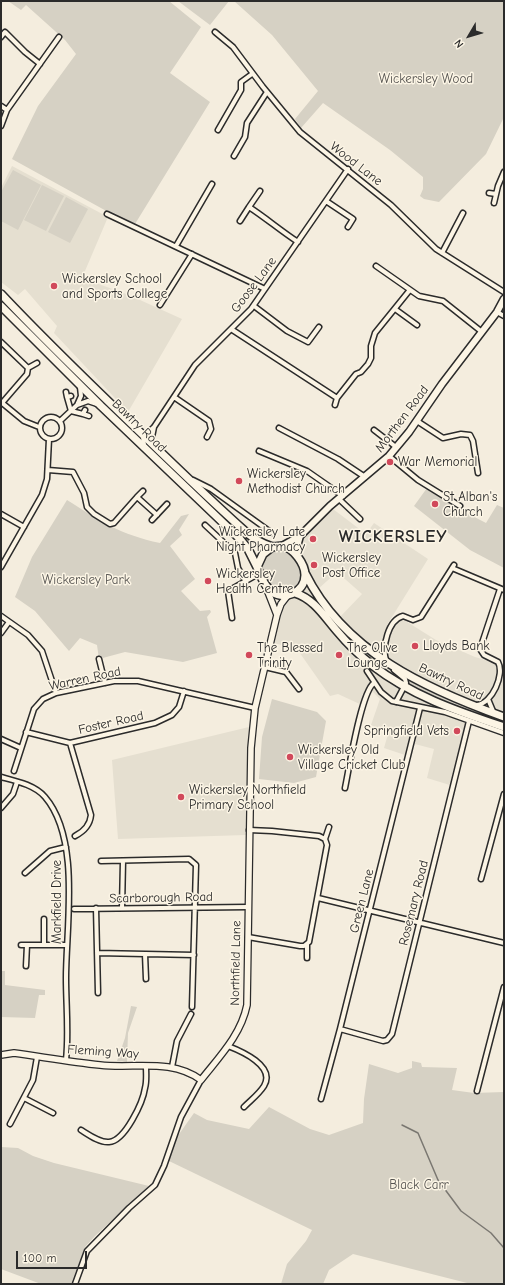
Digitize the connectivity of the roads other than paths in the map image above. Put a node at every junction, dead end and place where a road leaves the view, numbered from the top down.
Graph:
1 (215, 32) dead end
2 (59, 37) dead end
3 (1, 38) edge
4 (40, 64) junction
5 (252, 74) junction
6 (267, 92) junction
7 (1, 106) edge
8 (8, 110) junction
9 (1, 126) edge
10 (218, 130) dead end
11 (234, 156) dead end
12 (348, 169) junction
13 (504, 172) edge
14 (212, 184) dead end
15 (260, 191) dead end
16 (489, 193) dead end
17 (496, 194) junction
18 (326, 201) junction
19 (494, 203) dead end
20 (249, 207) junction
21 (463, 213) dead end
22 (107, 214) dead end
23 (240, 220) dead end
24 (348, 227) dead end
25 (298, 242) junction
26 (176, 246) junction
27 (442, 253) junction
28 (192, 254) junction
29 (376, 266) dead end
30 (265, 289) junction
31 (409, 291) junction
32 (504, 292) edge
33 (1, 294) edge
34 (504, 299) edge
35 (160, 305) dead end
36 (1, 306) edge
37 (254, 306) junction
38 (395, 309) junction
39 (497, 312) junction
40 (504, 316) edge
41 (417, 325) dead end
42 (319, 327) dead end
43 (231, 329) junction
44 (482, 332) junction
45 (1, 342) edge
46 (36, 363) dead end
47 (28, 368) junction
48 (79, 384) junction
49 (66, 392) dead end
50 (174, 397) junction
51 (337, 398) junction
52 (1, 403) edge
53 (77, 405) junction
54 (335, 405) dead end
55 (101, 406) junction
56 (70, 411) junction
57 (89, 416) dead end
58 (60, 421) junction
59 (417, 421) junction
60 (40, 427) junction
61 (154, 427) junction
62 (279, 428) dead end
63 (374, 430) dead end
64 (144, 436) junction
65 (207, 437) dead end
66 (49, 439) junction
67 (150, 442) junction
68 (396, 447) junction
69 (148, 451) junction
70 (259, 451) dead end
71 (389, 456) junction
72 (48, 470) junction
73 (478, 473) dead end
74 (186, 477) junction
75 (366, 477) junction
76 (143, 491) dead end
77 (137, 497) junction
78 (341, 498) junction
79 (225, 499) junction
80 (167, 504) dead end
81 (460, 506) dead end
82 (218, 507) junction
83 (1, 514) edge
84 (157, 515) junction
85 (360, 519) dead end
86 (152, 520) dead end
87 (205, 525) dead end
88 (24, 527) junction
89 (272, 533) dead end
90 (300, 536) junction
91 (282, 546) junction
92 (272, 547) junction
93 (297, 556) junction
94 (1, 567) edge
95 (258, 570) junction
96 (305, 573) junction
97 (245, 580) junction
98 (266, 587) junction
99 (502, 590) edge
100 (291, 594) junction
101 (277, 615) junction
102 (1, 616) edge
103 (232, 618) dead end
104 (9, 622) junction
105 (1, 633) edge
106 (369, 649) junction
107 (385, 650) junction
108 (99, 659) dead end
109 (388, 664) junction
110 (265, 667) junction
111 (367, 671) dead end
112 (502, 672) edge
113 (396, 682) junction
114 (105, 683) junction
115 (374, 683) junction
116 (405, 687) junction
117 (299, 689) dead end
118 (184, 691) junction
119 (56, 693) junction
120 (399, 695) junction
121 (488, 699) junction
122 (396, 702) junction
123 (471, 705) junction
124 (255, 708) junction
125 (420, 708) junction
126 (501, 716) edge
127 (469, 721) junction
128 (504, 727) edge
129 (26, 732) junction
130 (504, 734) edge
131 (1, 739) edge
132 (70, 743) junction
133 (21, 748) junction
134 (14, 771) dead end
135 (1, 777) edge
136 (17, 782) junction
137 (346, 788) dead end
138 (504, 794) edge
139 (1, 808) edge
140 (329, 827) dead end
141 (249, 830) junction
142 (75, 836) dead end
143 (325, 839) junction
144 (66, 847) junction
145 (102, 861) dead end
146 (123, 861) junction
147 (25, 873) dead end
148 (481, 879) dead end
149 (318, 898) junction
150 (195, 907) junction
151 (248, 907) junction
152 (74, 908) dead end
153 (96, 908) junction
154 (122, 908) junction
155 (370, 910) junction
156 (44, 920) dead end
157 (420, 922) junction
158 (248, 937) junction
159 (504, 943) edge
160 (307, 944) junction
161 (21, 945) dead end
162 (27, 945) junction
163 (44, 945) junction
164 (67, 945) junction
165 (97, 953) junction
166 (145, 954) junction
167 (194, 955) junction
168 (307, 958) dead end
169 (26, 966) dead end
170 (146, 979) dead end
171 (504, 987) edge
172 (98, 994) dead end
173 (192, 1007) dead end
174 (190, 1014) dead end
175 (340, 1029) junction
176 (228, 1046) junction
177 (1, 1055) edge
178 (37, 1057) junction
179 (66, 1060) junction
180 (146, 1066) junction
181 (172, 1067) junction
182 (201, 1080) junction
183 (478, 1091) dead end
184 (24, 1098) junction
185 (321, 1099) dead end
186 (244, 1107) dead end
187 (53, 1113) dead end
188 (10, 1124) dead end
189 (81, 1130) dead end
190 (75, 1284) edge

1 - 5 street, Wood Lane
2 - 4 street
3 - 4 street
4 - 8 street
5 - 6 street, Wood Lane
5 - 10 street
6 - 11 street
6 - 12 street, Wood Lane
7 - 8 street
8 - 9 street
12 - 18 street, Goose Lane
12 - 27 street, Wood Lane
13 - 17 street
14 - 26 street
15 - 20 street
16 - 17 street
17 - 19 street
18 - 24 street
18 - 25 street, Goose Lane
20 - 23 street
20 - 25 street
21 - 27 street
22 - 26 street
25 - 30 street, Goose Lane
26 - 28 street
27 - 32 street, Wood Lane
28 - 30 street
28 - 35 street
29 - 31 street
30 - 37 street, Goose Lane
31 - 38 street
31 - 44 street
33 - 64 main road, Bawtry Road
34 - 39 main road, Morthen Road
36 - 48 main road, Bawtry Road
37 - 42 street
37 - 43 street, Goose Lane
38 - 41 street
38 - 51 street
39 - 40 street
39 - 44 main road, Morthen Road
43 - 50 street, Goose Lane
43 - 51 street
44 - 59 main road, Morthen Road
45 - 47 street
46 - 47 street
47 - 52 street
48 - 53 street
48 - 55 main road, Bawtry Road
49 - 56 street
50 - 61 street, Goose Lane
50 - 65 street
51 - 54 street
52 - 60 street
53 - 55 street
53 - 56 street
55 - 69 main road, Bawtry Road
56 - 57 street
56 - 58 street
58 - 60 street
58 - 66 street
59 - 68 main road, Morthen Road
59 - 73 street
60 - 66 street
61 - 64 street, Goose Lane
61 - 67 street, Goose Lane
62 - 75 street
63 - 68 street
64 - 67 main road, Bawtry Road
64 - 69 street
66 - 72 street
67 - 74 main road, Bawtry Road
68 - 71 main road, Morthen Road
69 - 95 main road, Bawtry Road
70 - 78 street
71 - 75 main road, Morthen Road
71 - 81 street
72 - 77 street
72 - 88 street
74 - 79 street, Bawtry Road
74 - 82 main road, Bawtry Road
75 - 78 main road, Morthen Road
76 - 77 street
77 - 84 street
78 - 85 street
78 - 90 main road, Morthen Road
79 - 82 street
79 - 89 street, Bawtry Road
80 - 84 street
82 - 92 main road, Bawtry Road
83 - 88 street
84 - 86 street
87 - 97 street
88 - 94 street
90 - 91 main road, Morthen Road
90 - 93 main road
91 - 92 main road
91 - 93 main road
92 - 95 main road
93 - 96 main road
95 - 97 street
95 - 98 main road
96 - 100 main road
96 - 106 main road, Bawtry Road
97 - 103 street
98 - 100 main road
98 - 101 street
99 - 107 street
99 - 112 street
100 - 101 street, Northfield Lane
100 - 113 main road, Bawtry Road
101 - 110 street, Northfield Lane
102 - 104 street
104 - 105 street
104 - 119 street
106 - 107 street
106 - 109 main road, Bawtry Road
107 - 109 street
108 - 114 street
109 - 116 street, Bawtry Road
109 - 123 main road, Bawtry Road
110 - 117 street
110 - 124 street, Northfield Lane
111 - 115 street
112 - 121 street
113 - 116 main road, Bawtry Road
113 - 120 street
114 - 118 street, Warren Road
114 - 119 street, Warren Road
115 - 122 street
115 - 137 street
116 - 120 street, Bawtry Road
116 - 128 main road, Bawtry Road
118 - 124 street, Warren Road
118 - 132 street, Foster Road
119 - 129 street, Warren Road
120 - 122 street, Bawtry Road
121 - 123 street
121 - 126 street
122 - 125 street
123 - 126 main road, Bawtry Road
124 - 141 street, Northfield Lane
125 - 127 street
125 - 155 street, Green Lane
127 - 130 street
127 - 157 street, Rosemary Road
129 - 132 street, Foster Road
129 - 133 street, Warren Road
131 - 133 street
132 - 142 street
133 - 134 street, Warren Road
135 - 136 street, Markfield Drive
136 - 139 street
136 - 144 street, Markfield Drive
138 - 148 street
140 - 143 street
141 - 143 street
141 - 151 street, Northfield Lane
143 - 149 street
144 - 147 street
144 - 164 street, Markfield Drive
145 - 146 street
146 - 150 street
146 - 154 street
149 - 155 street
149 - 160 street
150 - 151 street, Scarborough Road
150 - 154 street, Scarborough Road
150 - 167 street
151 - 158 street, Northfield Lane
152 - 153 street, Scarborough Road
153 - 154 street, Scarborough Road
153 - 165 street
155 - 157 street
155 - 175 street, Green Lane
156 - 163 street
157 - 159 street
157 - 175 street, Rosemary Road
158 - 160 street
158 - 176 street, Northfield Lane
160 - 168 street
161 - 162 street
162 - 163 street
162 - 169 street
163 - 164 street
164 - 179 street, Markfield Drive
165 - 166 street
165 - 172 street
166 - 167 street
166 - 170 street
167 - 173 street
171 - 183 street
174 - 181 street
175 - 185 street, Green Lane
176 - 182 street, Northfield Lane
176 - 186 street
177 - 178 street, Fleming Way
178 - 179 street, Fleming Way
178 - 184 street
179 - 180 street, Fleming Way
180 - 181 street, Fleming Way
180 - 189 street
181 - 182 street, Fleming Way
182 - 190 street, Northfield Lane
184 - 187 street
184 - 188 street

